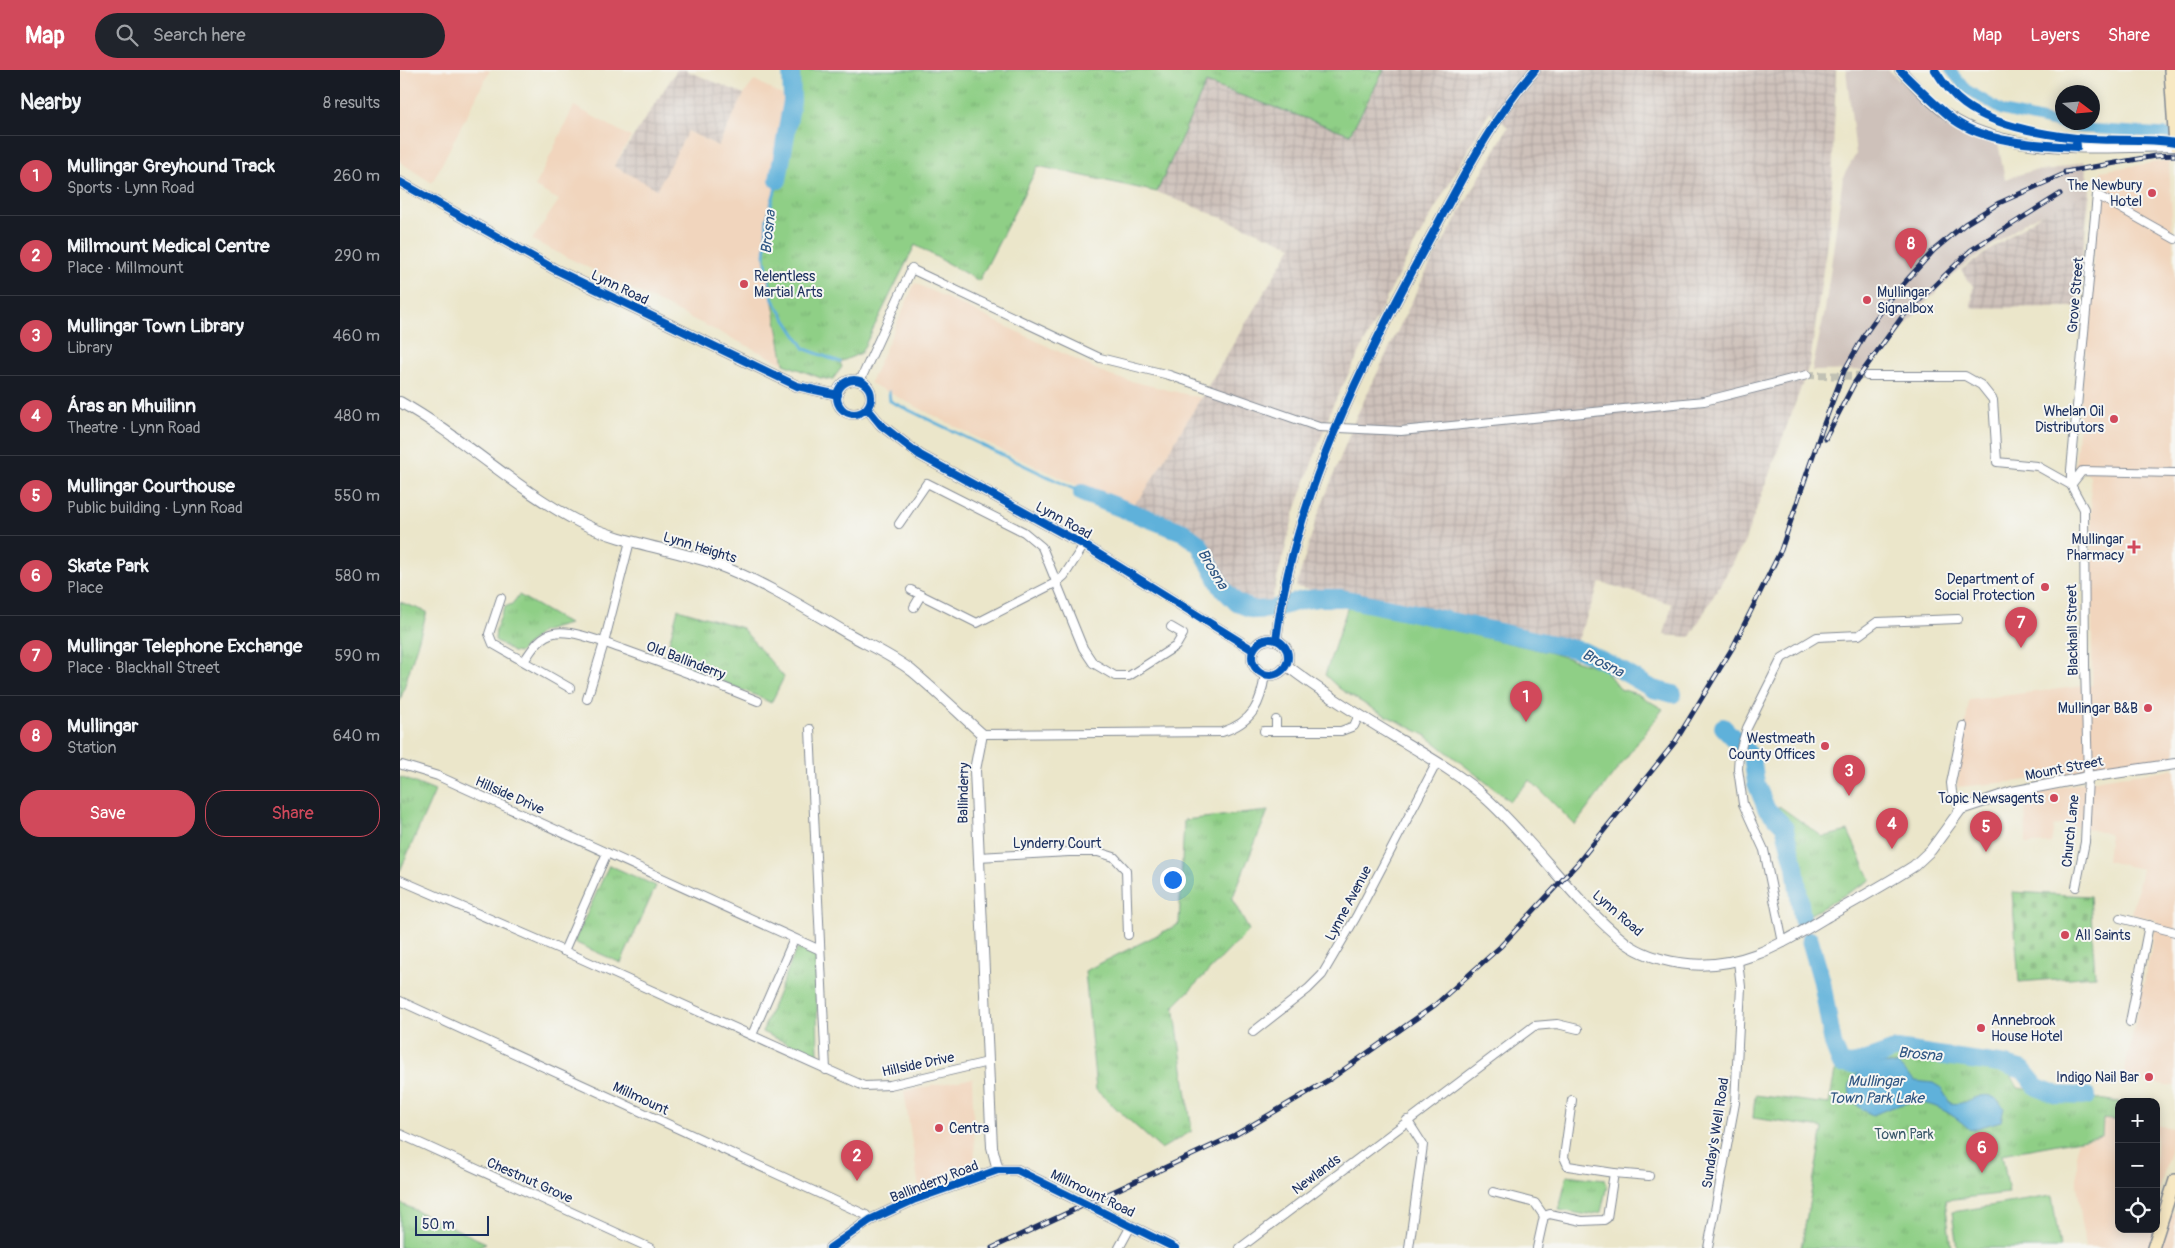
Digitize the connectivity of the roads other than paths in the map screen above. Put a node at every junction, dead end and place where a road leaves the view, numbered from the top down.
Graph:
1 (1535, 70) edge
2 (1900, 70) edge
3 (2170, 70) edge
4 (2174, 103) edge
5 (2175, 145) edge
6 (400, 182) edge
7 (2175, 239) edge
8 (1807, 375) tunnel mouth
9 (1867, 376) tunnel mouth
10 (860, 381) junction
11 (838, 395) junction
12 (400, 402) edge
13 (867, 408) junction
14 (1335, 429) junction
15 (2175, 472) edge
16 (2071, 486) junction
17 (899, 524) dead end
18 (630, 541) junction
19 (1084, 545) junction
20 (1057, 582) junction
21 (911, 590) dead end
22 (921, 595) junction
23 (501, 598) dead end
24 (914, 608) dead end
25 (1958, 618) dead end
26 (1171, 627) dead end
27 (1276, 640) junction
28 (604, 643) junction
29 (1253, 650) junction
30 (524, 661) junction
31 (1286, 665) junction
32 (1265, 674) junction
33 (570, 688) dead end
34 (587, 699) dead end
35 (758, 701) dead end
36 (1359, 716) junction
37 (1276, 720) dead end
38 (1963, 726) dead end
39 (810, 729) dead end
40 (1264, 731) dead end
41 (1276, 731) junction
42 (982, 734) junction
43 (1437, 762) junction
44 (2175, 764) edge
45 (402, 765) dead end
46 (2088, 777) junction
47 (1961, 809) junction
48 (607, 853) junction
49 (978, 857) junction
50 (400, 880) edge
51 (2076, 887) dead end
52 (2120, 918) dead end
53 (2149, 925) junction
54 (2175, 932) edge
55 (1128, 935) dead end
56 (794, 939) junction
57 (1783, 943) junction
58 (820, 950) junction
59 (564, 951) junction
60 (1738, 961) junction
61 (400, 1001) edge
62 (2130, 1022) dead end
63 (1578, 1029) dead end
64 (1253, 1032) dead end
65 (752, 1036) junction
66 (988, 1062) junction
67 (826, 1070) junction
68 (1572, 1100) dead end
69 (1407, 1120) junction
70 (400, 1134) edge
71 (998, 1170) junction
72 (1614, 1173) junction
73 (1649, 1176) dead end
74 (2175, 1180) edge
75 (1493, 1192) dead end
76 (2173, 1195) edge
77 (1544, 1216) junction
78 (870, 1220) junction
79 (1131, 1226) junction
80 (650, 1248) edge
81 (830, 1248) edge
82 (1119, 1248) edge
83 (1175, 1248) edge
84 (1240, 1248) edge
85 (1409, 1248) edge
86 (1537, 1248) edge
87 (1708, 1248) edge
88 (2153, 1248) edge

1 - 14 street
2 - 5 street
3 - 4 main road
4 - 5 main road
6 - 11 street, Lynn Road
7 - 16 street, Grove Street
8 - 14 street
9 - 16 street
10 - 11 street
10 - 13 street
10 - 14 street
11 - 13 street
12 - 18 street, Lynn Heights
13 - 19 street, Lynn Road
14 - 27 street
15 - 16 street
16 - 46 street, Blackhall Street
17 - 20 street
18 - 28 street
18 - 42 street, Lynn Heights
19 - 20 street
19 - 29 street, Lynn Road
20 - 22 street
20 - 26 street
21 - 22 street
22 - 24 street
23 - 30 street
25 - 57 street
27 - 29 street
27 - 31 street
28 - 30 street, Old Ballinderry
28 - 34 street
28 - 35 street, Old Ballinderry
29 - 32 street
30 - 33 street
31 - 32 street
31 - 36 street, Lynn Road
32 - 42 street
36 - 41 street
36 - 43 street, Lynn Road
37 - 41 street
38 - 47 street
39 - 58 street
40 - 41 street
42 - 49 street, Ballinderry
43 - 60 street, Lynn Road
43 - 64 street, Lynne Avenue
44 - 46 street, Mount Street
45 - 48 street, Hillside Drive
46 - 47 street, Mount Street
46 - 51 street, Church Lane
47 - 57 street, Lynn Road
48 - 56 street, Hillside Drive
48 - 59 street
49 - 55 street, Lynderry Court
49 - 66 street, Ballinderry
50 - 59 street, Hillside Drive
52 - 53 street
53 - 54 street
53 - 62 street
56 - 58 street, Hillside Drive
56 - 65 street
57 - 60 street, Lynn Road
58 - 67 street
59 - 65 street, Hillside Drive
60 - 87 street, Sunday's Well Road
61 - 78 street, Millmount
63 - 69 street, Newlands
65 - 67 street, Hillside Drive
66 - 67 street, Hillside Drive
66 - 71 street, Ballinderry
68 - 72 street
69 - 84 street, Newlands
69 - 85 street
70 - 80 street, Chestnut Grove
71 - 78 street, Ballinderry Road
71 - 79 street, Millmount Road
72 - 73 street
72 - 77 street
74 - 76 main road
75 - 77 street
76 - 88 main road
77 - 86 street
78 - 81 street, Ballinderry Road
79 - 82 street
79 - 83 street, Millmount Road

